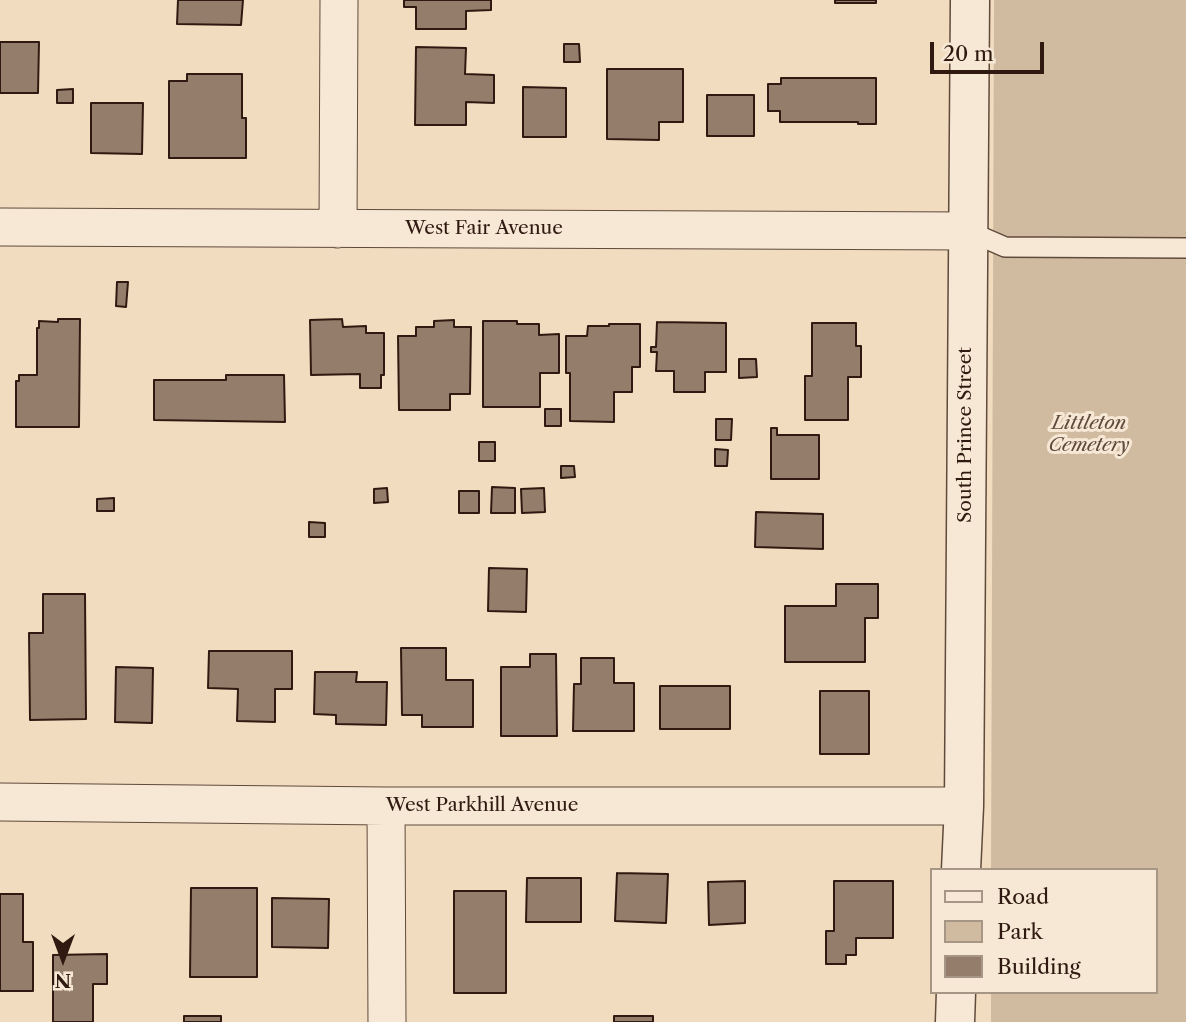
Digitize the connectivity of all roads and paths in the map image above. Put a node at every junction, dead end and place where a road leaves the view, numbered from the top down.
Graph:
1 (339, 0) edge
2 (970, 0) edge
3 (0, 227) edge
4 (338, 229) junction
5 (968, 231) junction
6 (1186, 248) edge
7 (0, 802) edge
8 (386, 806) junction
9 (964, 806) junction
10 (961, 868) edge
11 (956, 994) edge
12 (387, 1022) edge
13 (955, 1022) edge

1 - 4 street
2 - 5 street, South Prince Street
3 - 4 street, West Fair Avenue
4 - 5 street, West Fair Avenue
5 - 6 lane
5 - 9 street, South Prince Street
7 - 8 street, West Parkhill Avenue
8 - 9 street, West Parkhill Avenue
8 - 12 street
9 - 10 street, South Prince Street
11 - 13 street

